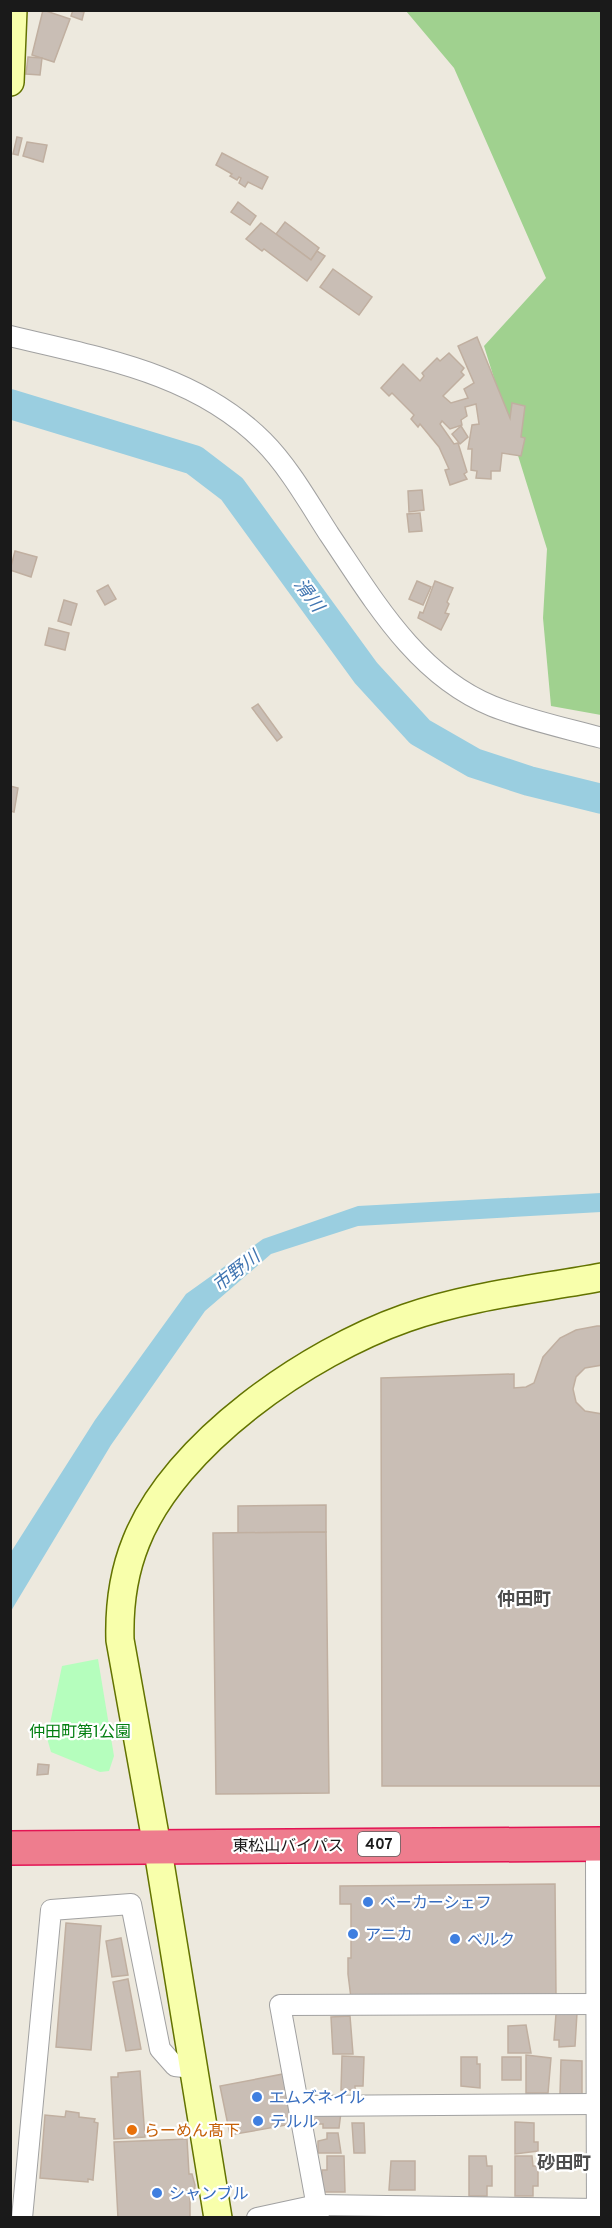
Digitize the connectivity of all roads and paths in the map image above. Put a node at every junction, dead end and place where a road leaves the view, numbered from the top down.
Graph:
1 (13, 10) edge
2 (10, 82) edge
3 (10, 336) edge
4 (602, 738) edge
5 (602, 1277) edge
6 (10, 1848) edge
7 (158, 1854) junction
8 (600, 1855) edge
9 (10, 1864) edge
10 (599, 2004) edge
11 (192, 2068) junction
12 (596, 2104) junction
13 (300, 2106) junction
14 (599, 2138) edge
15 (318, 2211) edge
16 (418, 2212) edge
17 (507, 2212) edge
18 (597, 2213) edge
19 (22, 2217) edge
20 (218, 2217) edge
21 (257, 2217) edge

1 - 2 street
3 - 4 street
5 - 7 street
6 - 7 highway, 東松山バイパス / 407
7 - 8 highway, 東松山バイパス / 407
7 - 9 highway, 東松山バイパス / 407
7 - 11 street
8 - 10 street
10 - 12 street
10 - 13 street
11 - 19 street
11 - 20 street
12 - 13 street
12 - 14 street
13 - 15 street
14 - 18 street
15 - 16 street
15 - 21 street
16 - 17 street
17 - 18 street

